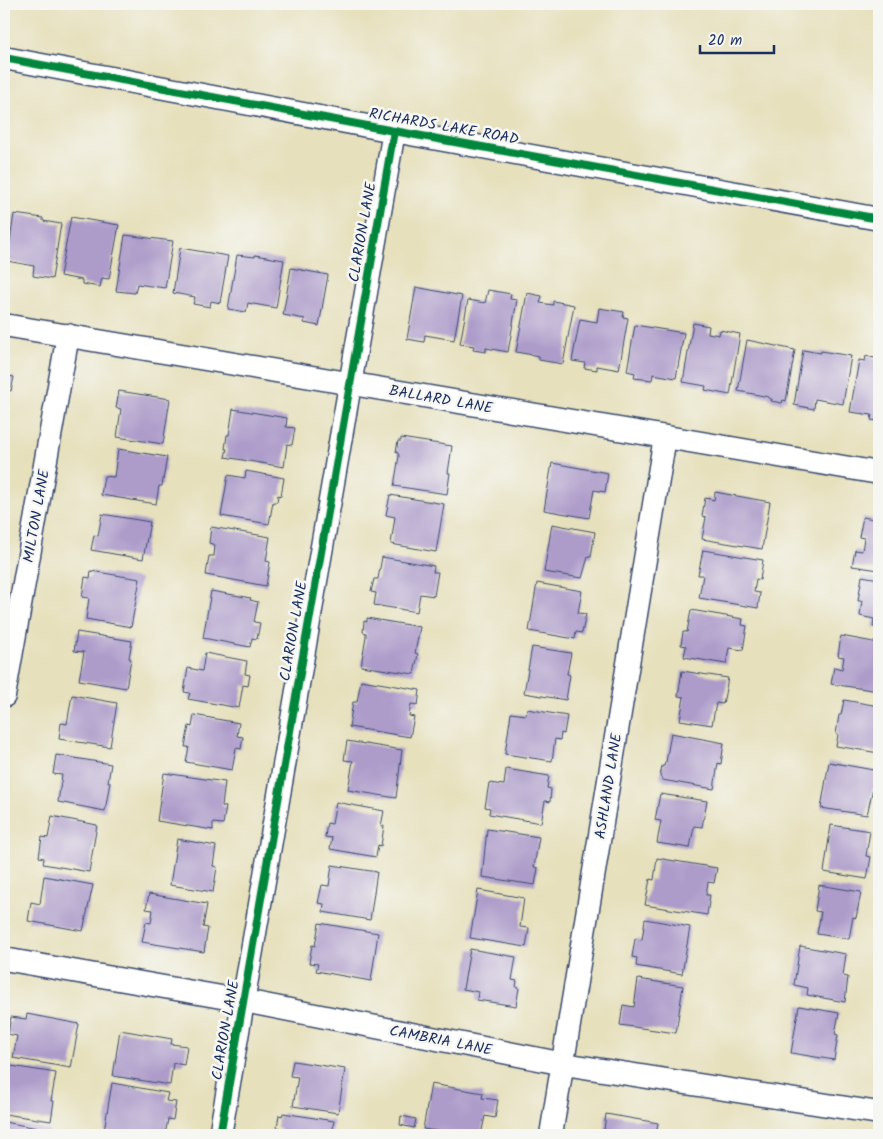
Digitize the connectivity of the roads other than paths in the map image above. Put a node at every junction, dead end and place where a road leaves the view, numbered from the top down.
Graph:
1 (4, 58) edge
2 (394, 131) junction
3 (879, 219) edge
4 (4, 325) edge
5 (68, 336) junction
6 (350, 384) junction
7 (665, 437) junction
8 (879, 473) edge
9 (4, 696) edge
10 (4, 958) edge
11 (244, 1001) junction
12 (564, 1064) junction
13 (879, 1113) edge
14 (220, 1135) edge
15 (551, 1135) edge

1 - 2 street, RICHARDS LAKE ROAD
2 - 3 street, RICHARDS LAKE ROAD
2 - 6 street, CLARION LANE
4 - 5 street, BALLARD LANE
5 - 6 street, BALLARD LANE
5 - 9 street, MILTON LANE
6 - 7 street, BALLARD LANE
6 - 11 street, CLARION LANE
7 - 8 street, BALLARD LANE
7 - 12 street, ASHLAND LANE
10 - 11 street, CAMBRIA LANE
11 - 12 street, CAMBRIA LANE
11 - 14 street, CLARION LANE
12 - 13 street, CAMBRIA LANE
12 - 15 street, ASHLAND LANE

